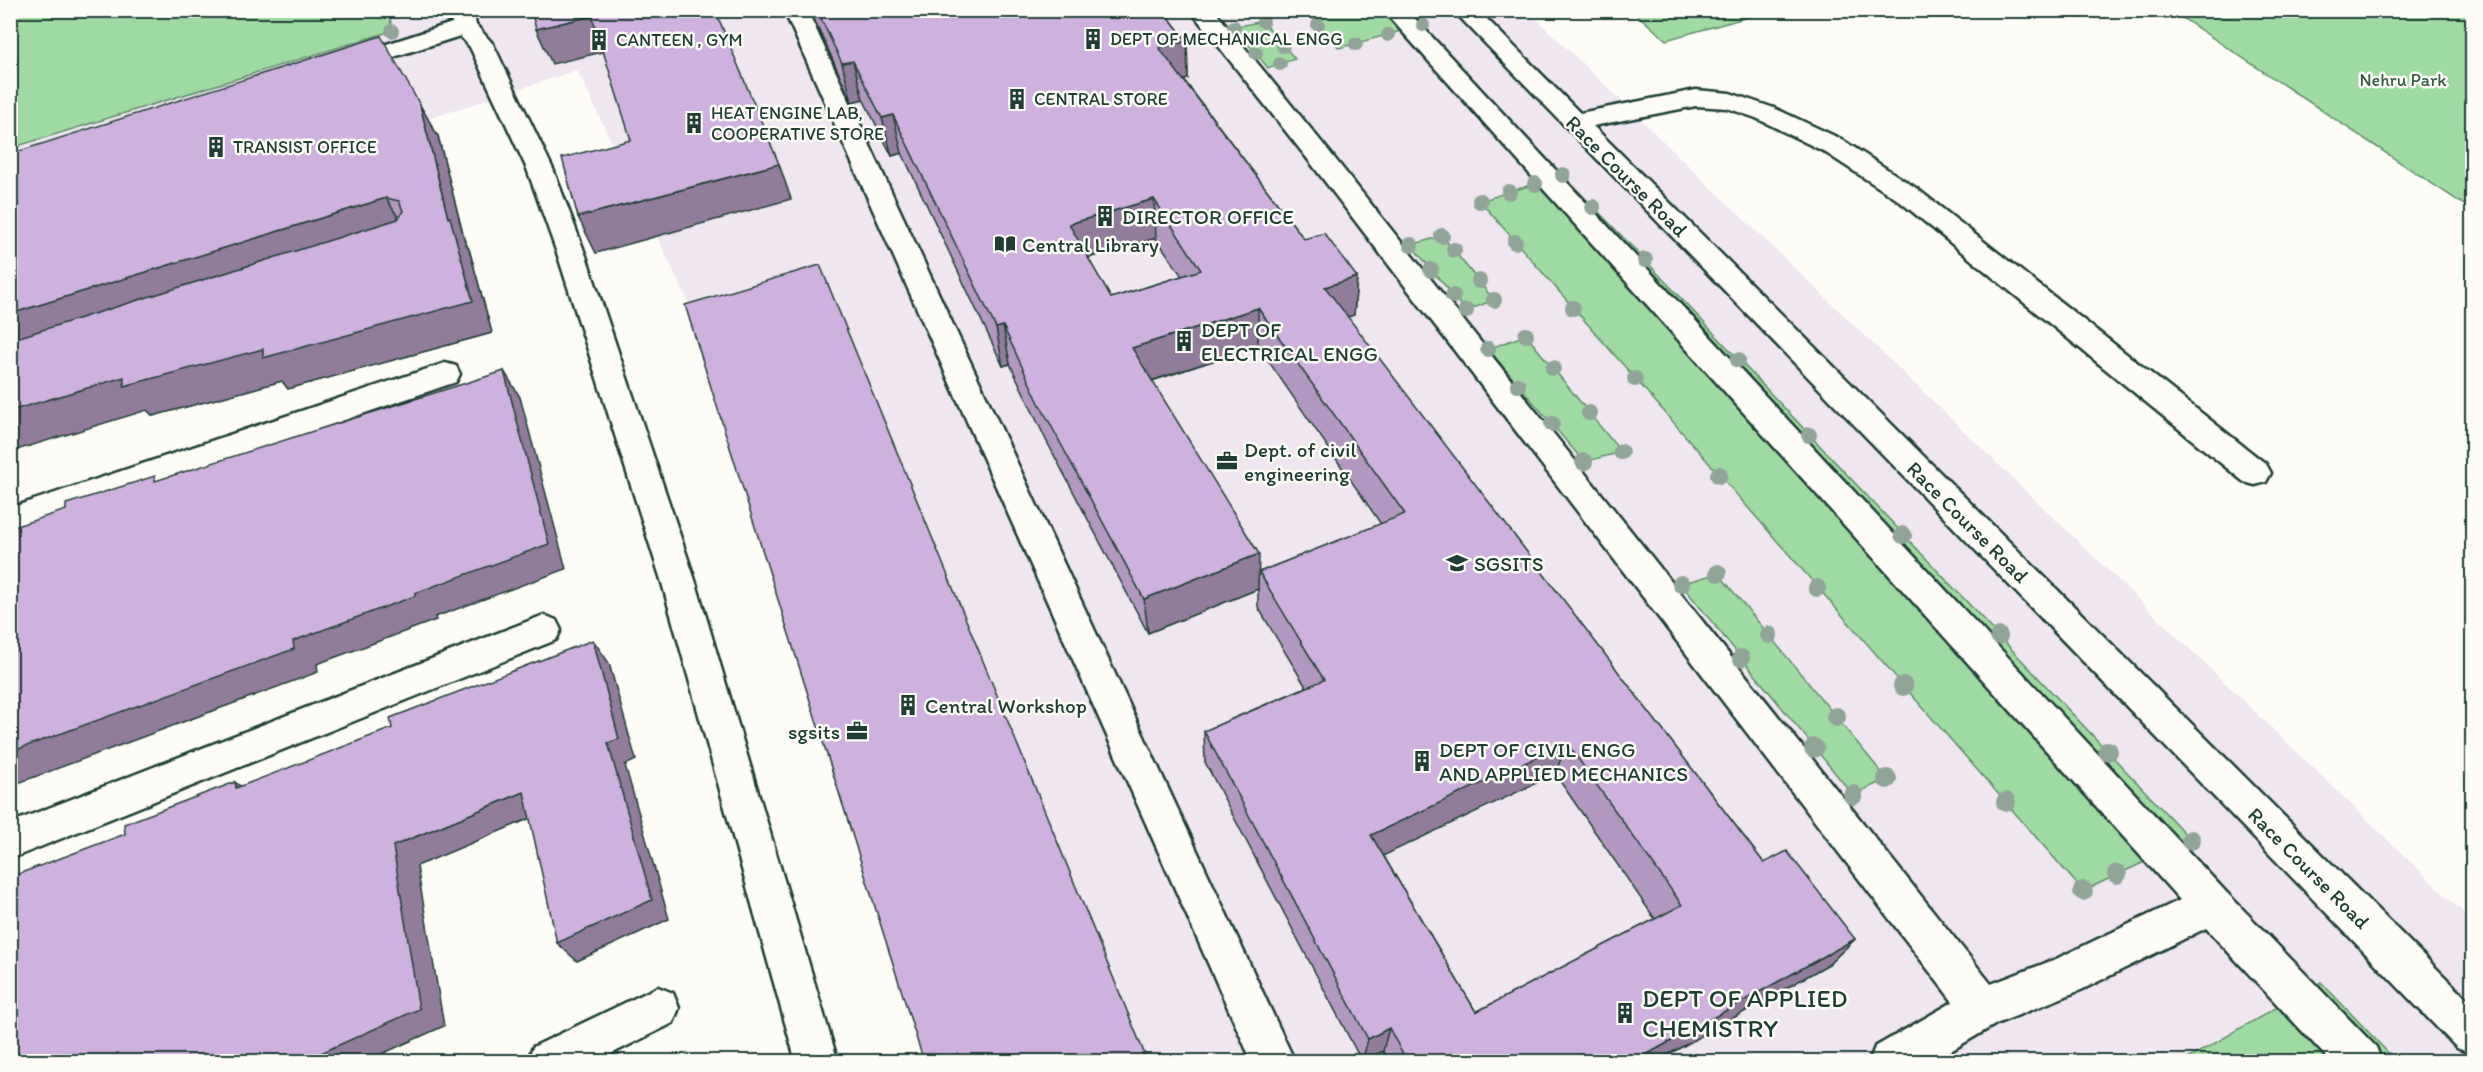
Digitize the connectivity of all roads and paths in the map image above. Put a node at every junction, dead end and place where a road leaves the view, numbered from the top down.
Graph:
1 (795, 10) edge
2 (1201, 10) edge
3 (1394, 10) edge
4 (1464, 10) edge
5 (463, 19) edge
6 (328, 70) edge
7 (1574, 122) junction
8 (445, 374) dead end
9 (2255, 473) dead end
10 (10, 521) edge
11 (544, 630) dead end
12 (10, 841) edge
13 (2211, 905) junction
14 (658, 1008) dead end
15 (1983, 1008) junction
16 (2472, 1033) edge
17 (548, 1062) edge
18 (817, 1062) edge
19 (1274, 1062) edge
20 (1890, 1062) edge
21 (2361, 1062) edge

1 - 19 street
2 - 15 street
3 - 13 street
4 - 7 street, Race Course Road
5 - 6 street
5 - 18 street
7 - 9 street
7 - 16 street, Race Course Road
8 - 10 street
11 - 12 street
13 - 15 street
13 - 21 street
14 - 17 street
15 - 20 street

